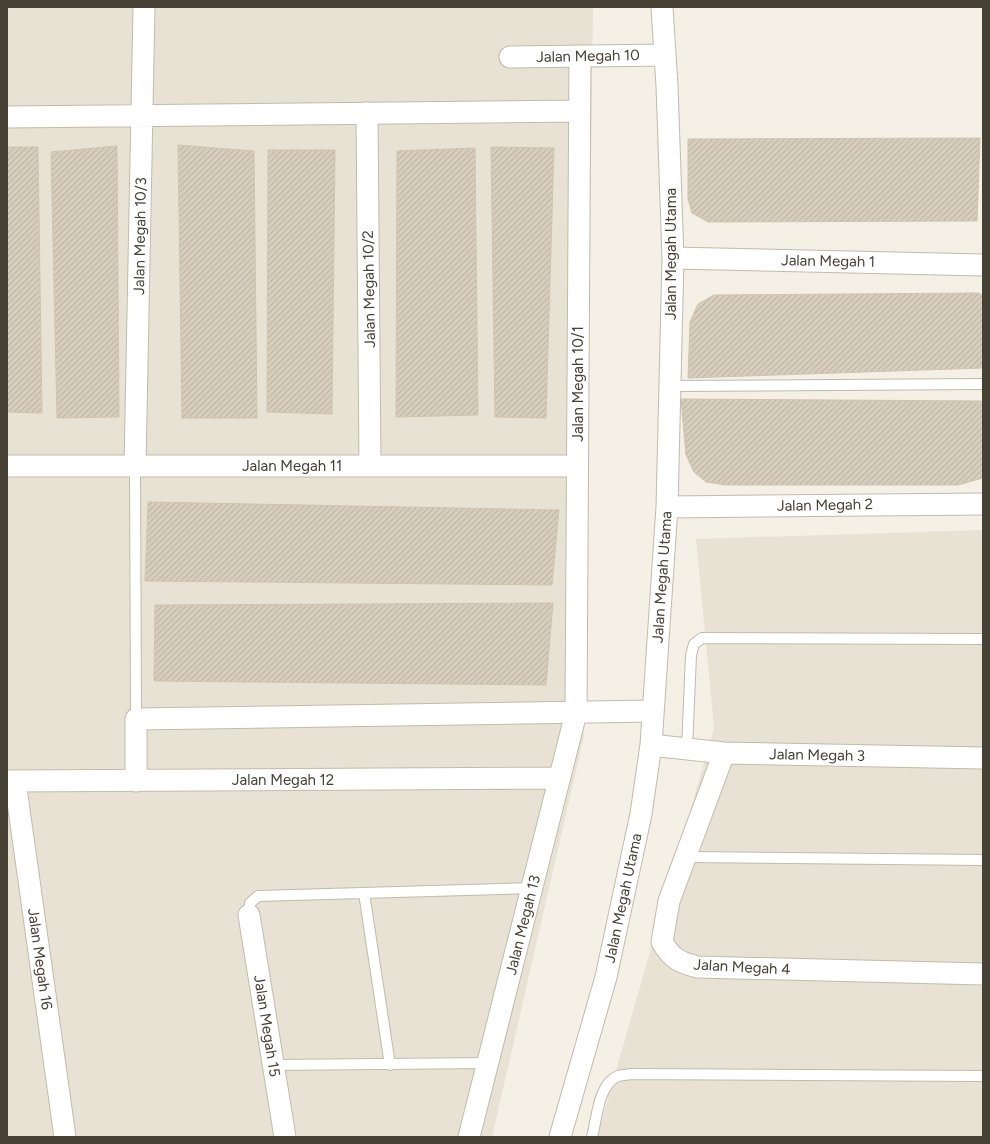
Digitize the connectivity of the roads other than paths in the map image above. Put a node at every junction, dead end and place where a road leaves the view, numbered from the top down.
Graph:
1 (144, 7) edge
2 (662, 7) edge
3 (665, 55) junction
4 (580, 56) junction
5 (510, 57) dead end
6 (579, 111) junction
7 (367, 113) junction
8 (142, 116) junction
9 (7, 117) edge
10 (673, 258) junction
11 (983, 265) edge
12 (983, 384) edge
13 (670, 386) junction
14 (7, 466) edge
15 (135, 466) junction
16 (370, 466) junction
17 (577, 466) junction
18 (983, 504) edge
19 (667, 507) junction
20 (983, 639) edge
21 (653, 711) junction
22 (576, 712) junction
23 (136, 719) junction
24 (651, 745) junction
25 (687, 749) junction
26 (724, 753) junction
27 (983, 758) edge
28 (560, 778) junction
29 (11, 781) edge
30 (136, 781) junction
31 (686, 857) junction
32 (983, 860) edge
33 (532, 888) junction
34 (364, 893) junction
35 (249, 915) joint
36 (983, 974) edge
37 (488, 1063) junction
38 (274, 1065) junction
39 (390, 1065) junction
40 (983, 1076) edge
41 (65, 1137) edge
42 (285, 1137) edge
43 (469, 1137) edge
44 (560, 1137) edge
45 (592, 1137) edge

1 - 8 street, Jalan Megah 10/3
2 - 3 street, Jalan Megah Utama
3 - 4 street, Jalan Megah 10
3 - 10 street, Jalan Megah Utama
4 - 5 street, Jalan Megah 10
4 - 6 street, Jalan Megah 10/1
6 - 7 street
6 - 17 street, Jalan Megah 10/1
7 - 8 street
7 - 16 street, Jalan Megah 10/2
8 - 9 street
8 - 15 street, Jalan Megah 10/3
10 - 11 street, Jalan Megah 1
10 - 13 street, Jalan Megah Utama
12 - 13 lane
13 - 19 street, Jalan Megah Utama
14 - 15 street, Jalan Megah 11
15 - 16 street, Jalan Megah 11
15 - 23 lane
16 - 17 street, Jalan Megah 11
17 - 22 street, Jalan Megah 10/1
18 - 19 street, Jalan Megah 2
19 - 21 street, Jalan Megah Utama
20 - 25 lane
21 - 22 street
21 - 24 street, Jalan Megah Utama
22 - 23 street
22 - 28 street, Jalan Megah 13
23 - 30 street
24 - 25 street, Jalan Megah 3
24 - 44 street, Jalan Megah Utama
25 - 26 street, Jalan Megah 3
26 - 27 street, Jalan Megah 3
26 - 31 street, Jalan Megah 4
28 - 30 street, Jalan Megah 12
28 - 33 street, Jalan Megah 13
29 - 30 street, Jalan Megah 12
29 - 41 street, Jalan Megah 16
31 - 32 lane
31 - 36 street, Jalan Megah 4
33 - 34 lane
33 - 37 street, Jalan Megah 13
34 - 35 lane
34 - 39 lane
35 - 38 street, Jalan Megah 15
37 - 39 lane
37 - 43 street, Jalan Megah 13
38 - 39 lane
38 - 42 street, Jalan Megah 15
40 - 45 lane

